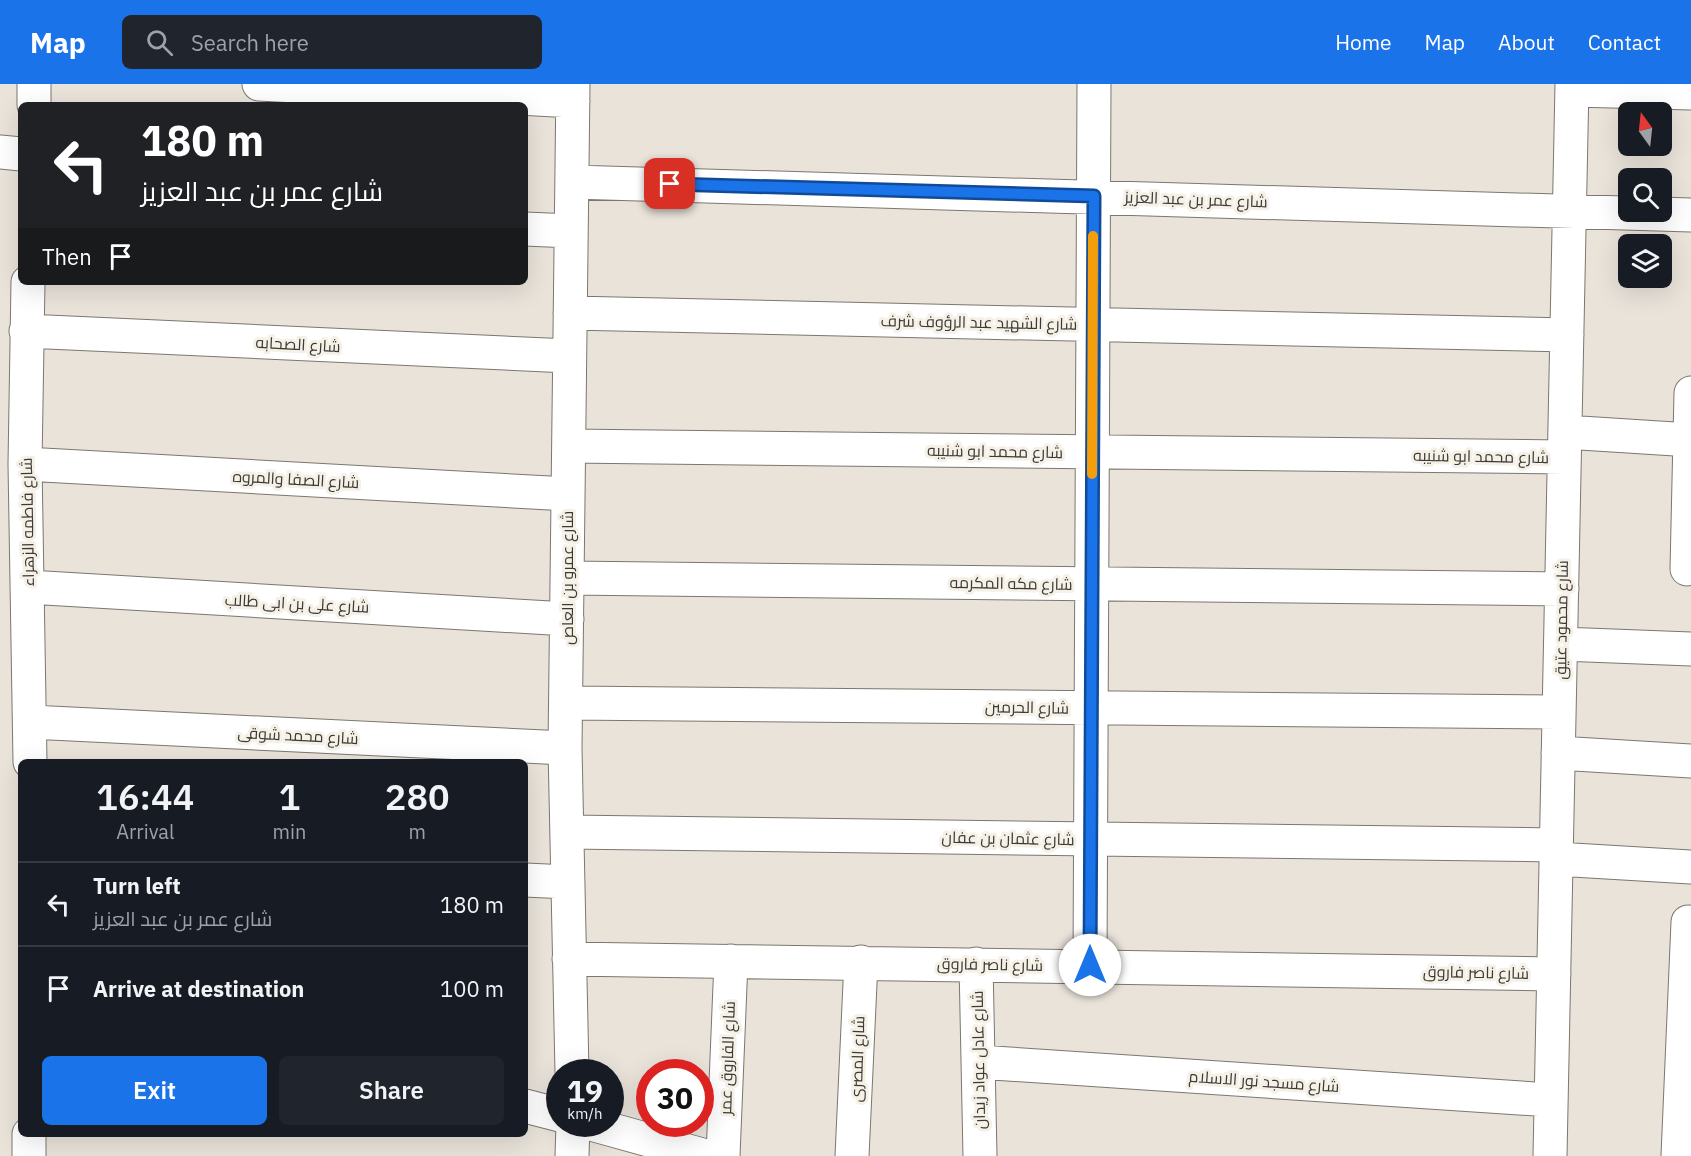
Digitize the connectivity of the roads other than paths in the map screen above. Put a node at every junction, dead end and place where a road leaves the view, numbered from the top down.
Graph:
1 (34, 84) edge
2 (259, 84) edge
3 (1094, 84) edge
4 (1572, 87) edge
5 (573, 92) edge
6 (1691, 93) edge
7 (34, 102) edge
8 (0, 152) edge
9 (18, 154) edge
10 (572, 182) junction
11 (1094, 196) junction
12 (1569, 209) junction
13 (1691, 215) edge
14 (528, 229) edge
15 (572, 231) junction
16 (28, 285) edge
17 (570, 314) junction
18 (1093, 324) junction
19 (26, 331) junction
20 (1567, 336) junction
21 (569, 356) junction
22 (1691, 393) edge
23 (1690, 440) edge
24 (1565, 444) junction
25 (569, 446) junction
26 (1092, 452) junction
27 (25, 464) junction
28 (568, 494) junction
29 (1687, 569) dead end
30 (568, 578) junction
31 (1092, 584) junction
32 (28, 587) junction
33 (1562, 589) junction
34 (567, 619) junction
35 (1561, 644) junction
36 (1691, 649) edge
37 (567, 703) junction
38 (1091, 708) junction
39 (1559, 712) junction
40 (30, 722) junction
41 (565, 748) junction
42 (1558, 753) junction
43 (30, 759) edge
44 (1691, 761) edge
45 (567, 832) junction
46 (1090, 838) junction
47 (1556, 852) junction
48 (1691, 867) edge
49 (528, 880) edge
50 (568, 882) junction
51 (1688, 922) dead end
52 (570, 959) junction
53 (731, 961) junction
54 (861, 962) junction
55 (976, 964) junction
56 (1090, 965) junction
57 (1554, 974) junction
58 (572, 1059) edge
59 (978, 1062) junction
60 (1551, 1100) junction
61 (528, 1107) edge
62 (546, 1111) edge
63 (624, 1133) edge
64 (29, 1137) edge
65 (573, 1137) edge
66 (29, 1156) edge
67 (572, 1156) edge
68 (706, 1156) edge
69 (723, 1156) edge
70 (852, 1156) edge
71 (980, 1156) edge
72 (1550, 1156) edge
73 (1678, 1156) edge

1 - 7 street
2 - 5 street
3 - 11 street
4 - 6 street
4 - 12 street, شارع محمود عتيق
5 - 10 street, شارع عمرو بن العاص
8 - 9 street
10 - 11 street, شارع عمر بن عبد العزيز
10 - 15 street, شارع عمرو بن العاص
11 - 12 street, شارع عمر بن عبد العزيز
11 - 18 street
12 - 13 street
12 - 20 street, شارع محمود عتيق
14 - 15 street
15 - 17 street, شارع عمرو بن العاص
16 - 19 street, شارع فاطمه الزهراء
17 - 18 street, شارع الشهيد عبد الرؤوف شرف
17 - 21 street, شارع عمرو بن العاص
18 - 20 street, شارع الشهيد عبد الرؤوف شرف
18 - 26 street
19 - 21 street, شارع الصحابه
19 - 27 street, شارع فاطمه الزهراء
20 - 24 street, شارع محمود عتيق
21 - 25 street, شارع عمرو بن العاص
22 - 23 street
23 - 24 street, شارع محمد ابو شنيبه
23 - 29 street
24 - 26 street, شارع محمد ابو شنيبه
24 - 33 street, شارع محمود عتيق
25 - 26 street, شارع محمد ابو شنيبه
25 - 28 street, شارع عمرو بن العاص
26 - 31 street
27 - 28 street, شارع الصفا والمروه
27 - 32 street, شارع فاطمه الزهراء
28 - 30 street, شارع عمرو بن العاص
30 - 31 street, شارع مكه المكرمه
30 - 34 street, شارع عمرو بن العاص
31 - 33 street, شارع مكه المكرمه
31 - 38 street
32 - 34 street, شارع على بن ابى طالب
32 - 40 street, شارع فاطمه الزهراء
33 - 35 street, شارع محمود عتيق
34 - 37 street, شارع عمرو بن العاص
35 - 36 street
35 - 39 street, شارع محمود عتيق
37 - 38 street, شارع الحرمين
37 - 41 street, شارع عمرو بن العاص
38 - 39 street, شارع الحرمين
38 - 46 street
39 - 42 street, شارع محمود عتيق
40 - 41 street, شارع محمد شوقى
40 - 43 street, شارع فاطمه الزهراء
41 - 45 street, شارع عمرو بن العاص
42 - 44 street
42 - 47 street, شارع محمود عتيق
45 - 46 street, شارع عثمان بن عفان
45 - 50 street, شارع عمرو بن العاص
46 - 47 street, شارع عثمان بن عفان
46 - 56 street
47 - 48 street, شارع عثمان بن عفان
47 - 57 street, شارع محمود عتيق
49 - 50 street
50 - 52 street, شارع عمرو بن العاص
51 - 73 street
52 - 53 street, شارع ناصر فاروق
52 - 58 street, شارع عمرو بن العاص
53 - 54 street, شارع ناصر فاروق
53 - 69 street, شارع الفاروق عمر
54 - 55 street, شارع ناصر فاروق
54 - 70 street, شارع المصرى
55 - 56 street, شارع ناصر فاروق
55 - 59 street, شارع عادل عواد زيدان
56 - 57 street, شارع ناصر فاروق
57 - 60 street, شارع محمود عتيق
59 - 60 street, شارع مسجد نور الاسلام
59 - 71 street, شارع عادل عواد زيدان
60 - 72 street, شارع محمود عتيق
61 - 62 street
63 - 68 street
64 - 66 street
65 - 67 street

